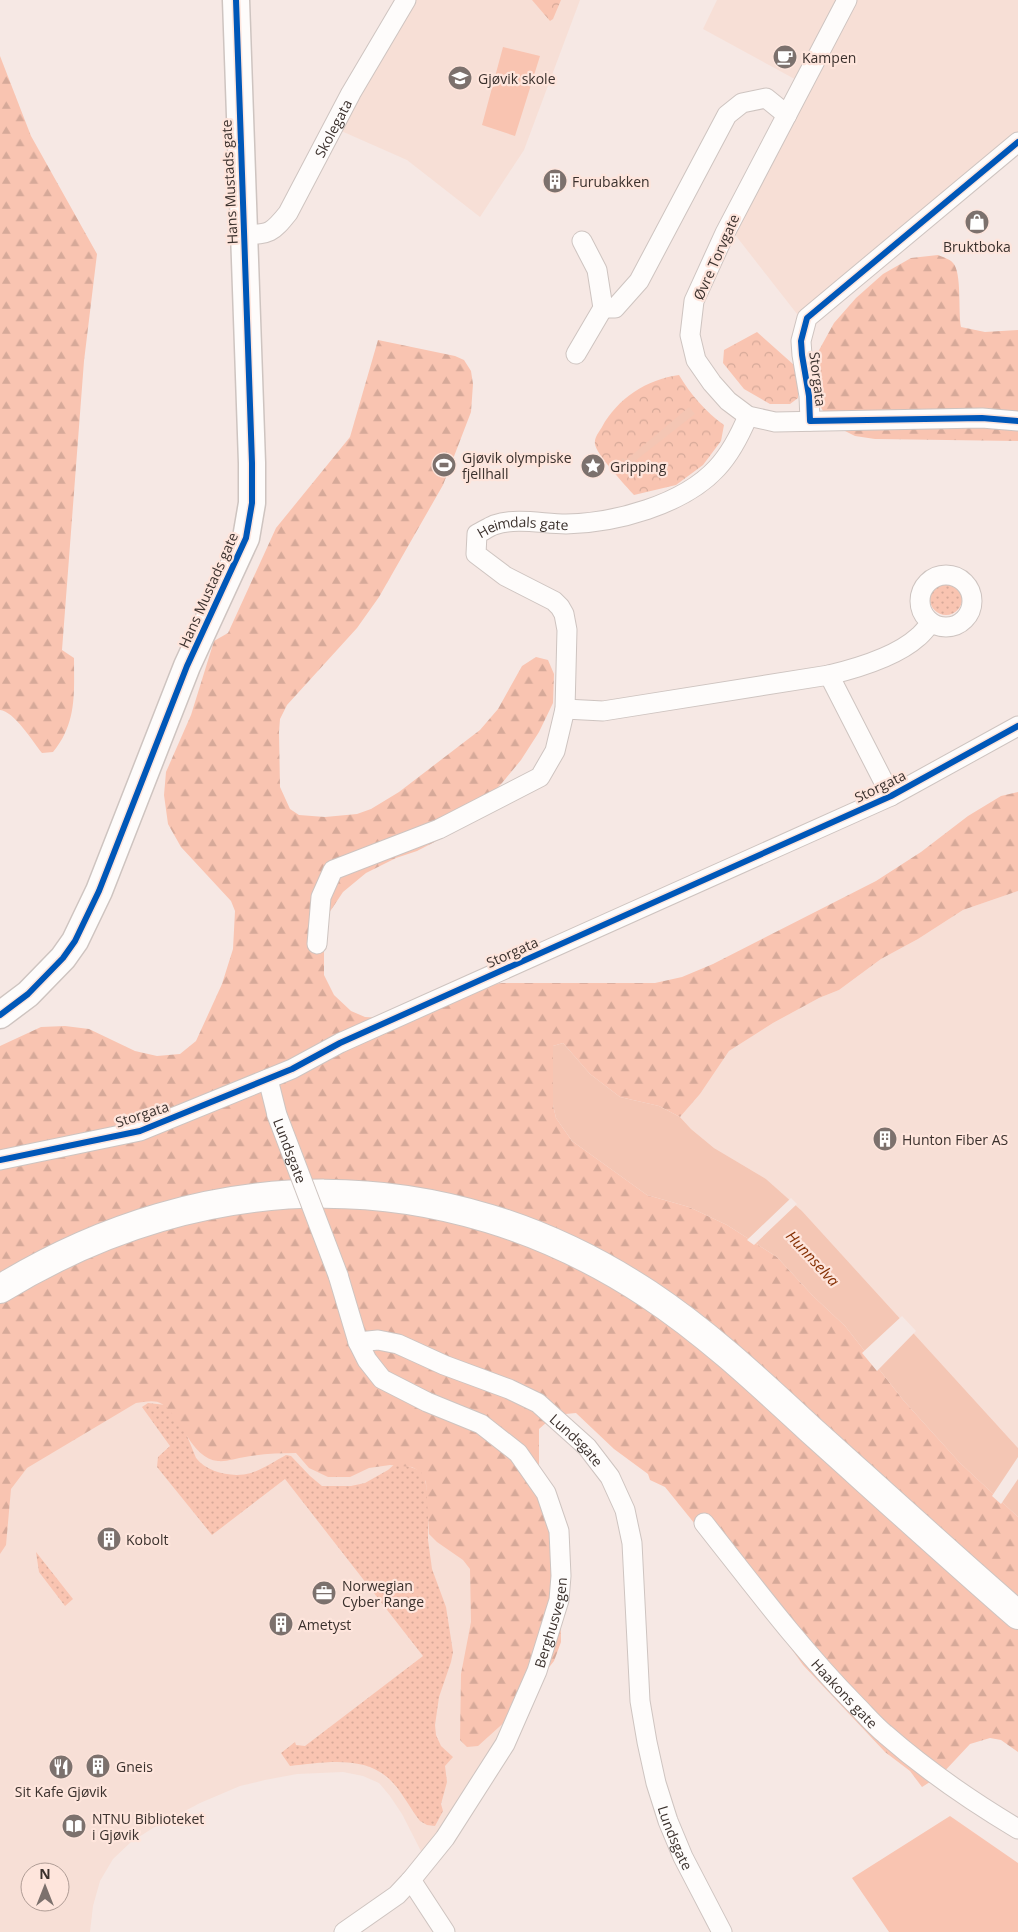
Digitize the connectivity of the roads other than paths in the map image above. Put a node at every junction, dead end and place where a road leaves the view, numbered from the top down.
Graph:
1 (236, 0) edge
2 (406, 0) edge
3 (847, 0) edge
4 (786, 115) junction
5 (1018, 142) edge
6 (244, 235) junction
7 (582, 242) dead end
8 (603, 308) junction
9 (576, 354) dead end
10 (748, 416) junction
11 (810, 421) junction
12 (1018, 421) edge
13 (931, 623) dead end
14 (829, 675) junction
15 (565, 708) junction
16 (1018, 726) edge
17 (891, 796) junction
18 (317, 944) dead end
19 (0, 1015) edge
20 (268, 1079) junction
21 (0, 1160) edge
22 (0, 1290) edge
23 (358, 1342) junction
24 (704, 1523) dead end
25 (1018, 1615) edge
26 (1018, 1829) edge
27 (411, 1880) junction
28 (344, 1932) edge
29 (445, 1932) edge
30 (721, 1932) edge

1 - 6 main road, Hans Mustads gate
2 - 6 street, Skolegata
3 - 4 street, Øvre Torvgate
4 - 8 street
4 - 10 street, Øvre Torvgate
5 - 11 street, Storgata
6 - 19 main road, Hans Mustads gate
7 - 8 street
8 - 9 street
10 - 11 street, Øvre Torvgate
10 - 15 street, Heimdals gate
11 - 12 street, Storgata
13 - 14 street
14 - 15 street
14 - 17 street
15 - 18 street, Heimdals gate
16 - 17 street, Storgata
17 - 20 street, Storgata
20 - 21 street, Storgata
20 - 23 street, Lundsgate, bridge
22 - 25 highway
23 - 27 street, Berghusvegen
23 - 30 street, Lundsgate
24 - 26 street, Haakons gate
27 - 28 street, Berghusvegen
27 - 29 street

